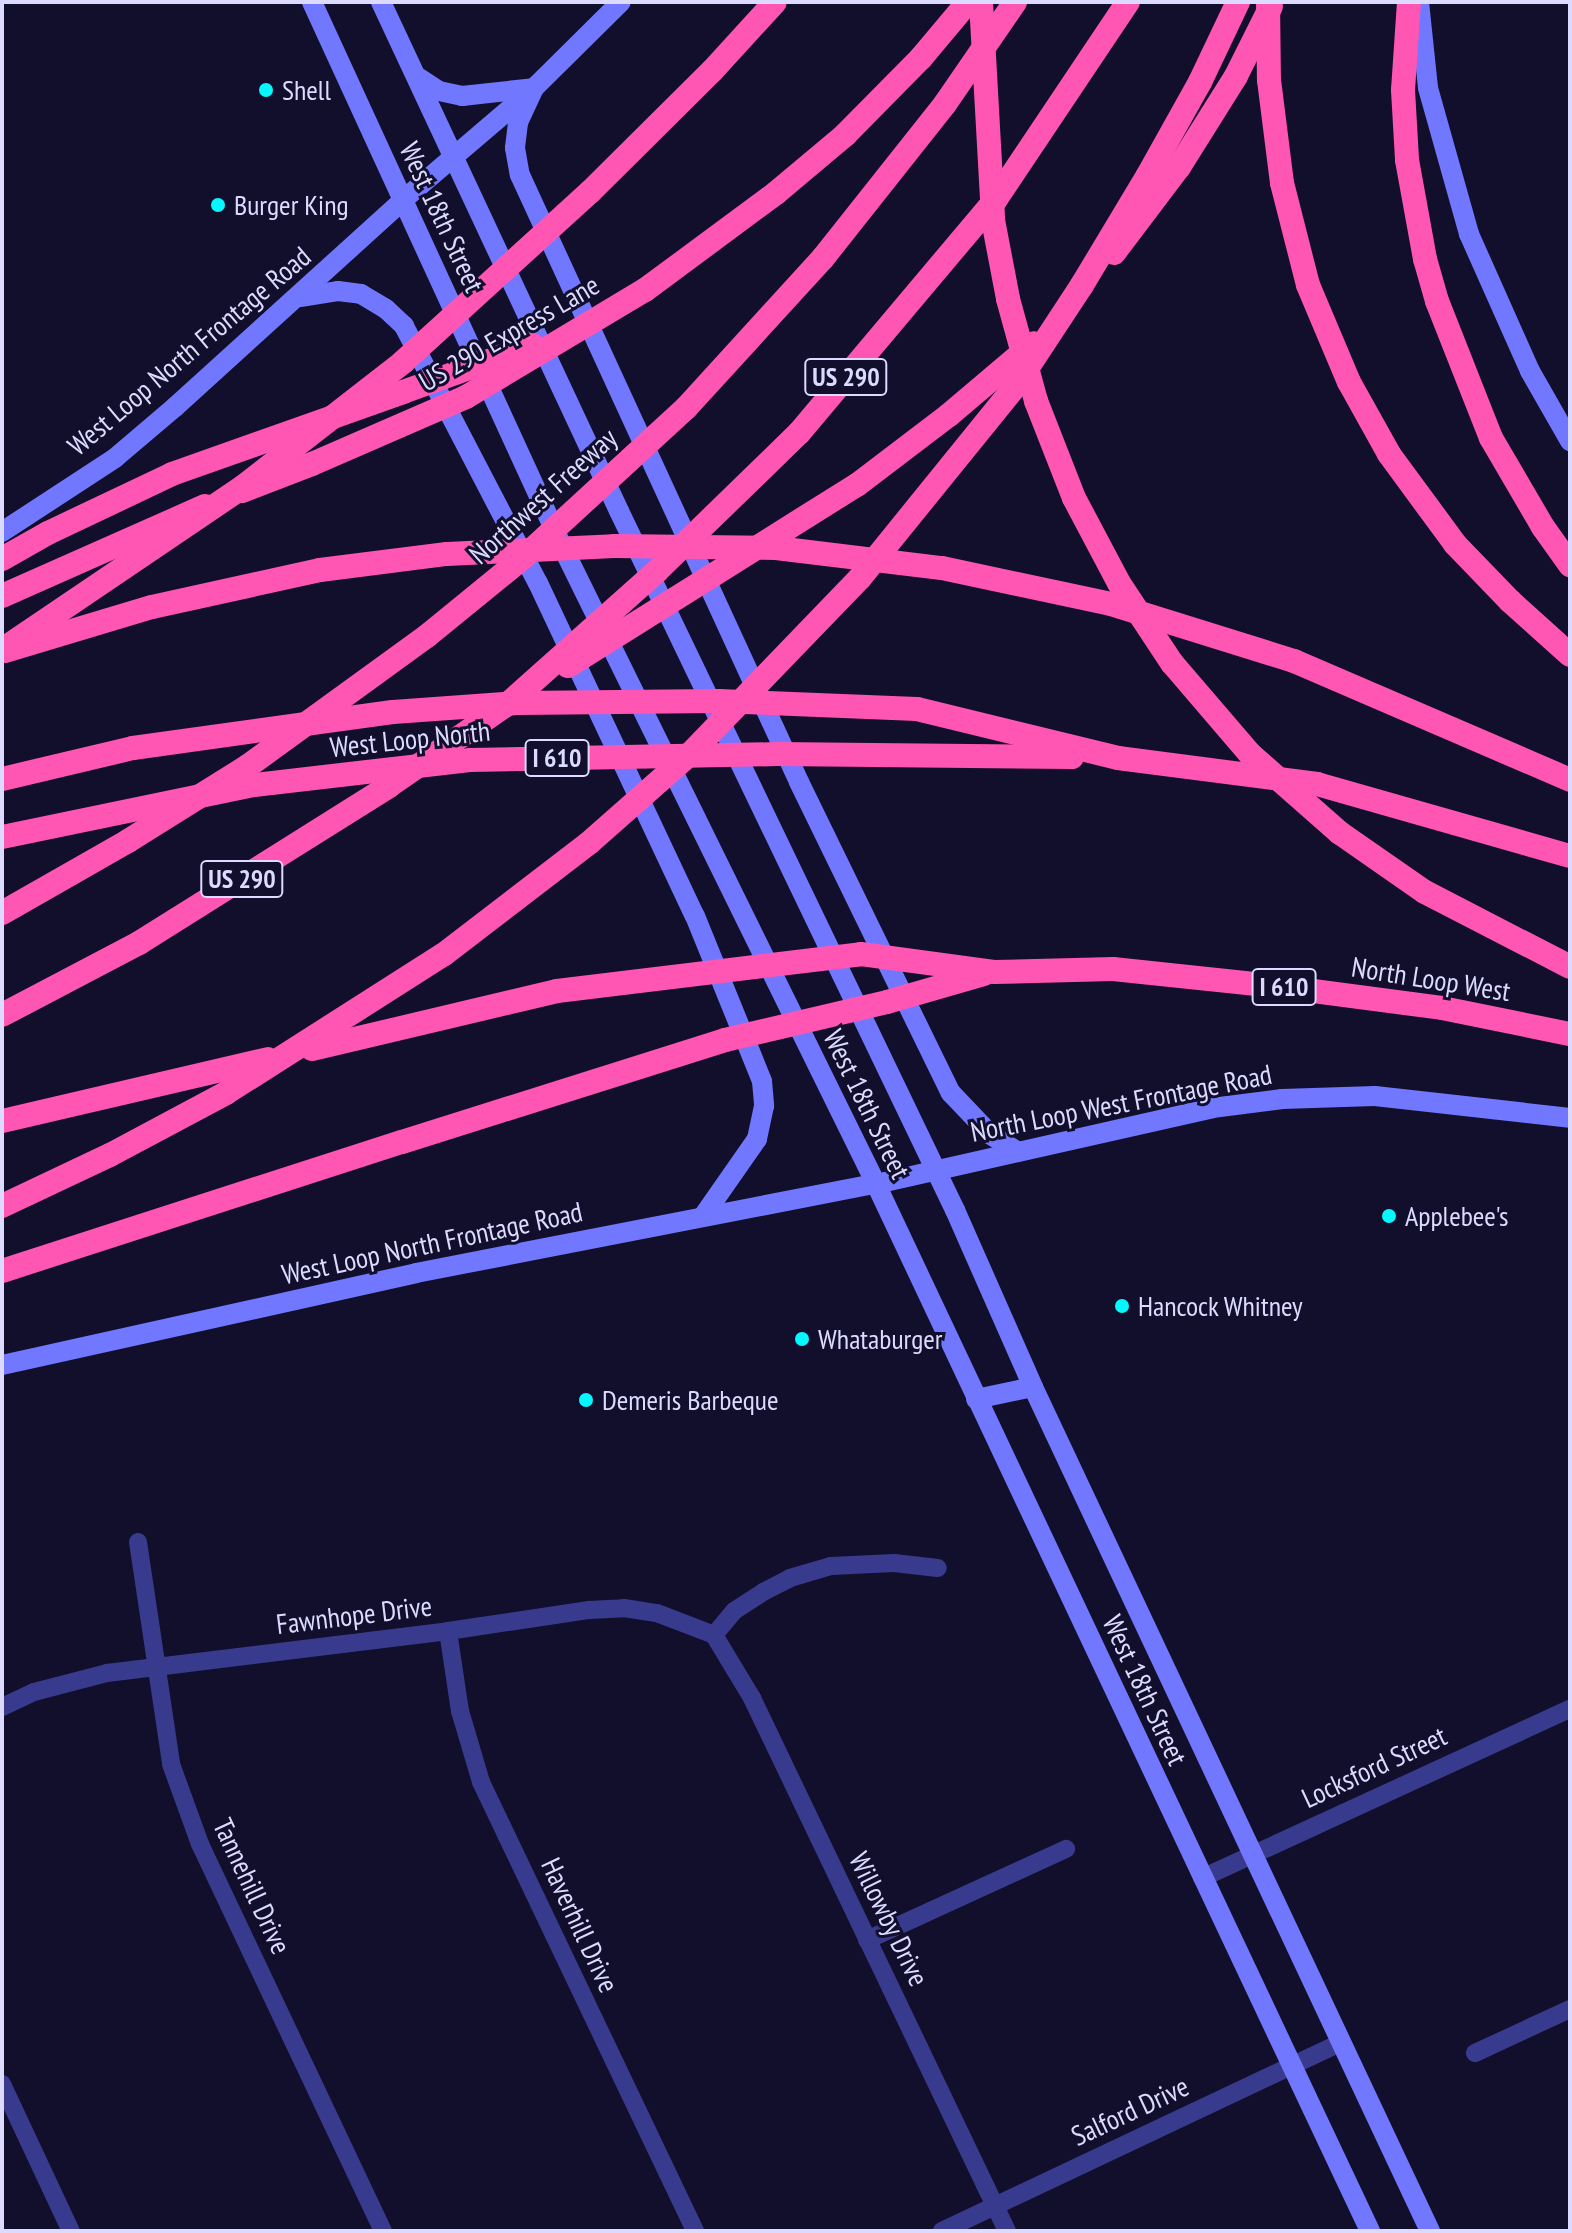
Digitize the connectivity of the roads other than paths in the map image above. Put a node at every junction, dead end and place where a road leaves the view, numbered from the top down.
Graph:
1 (312, 2) edge
2 (381, 2) edge
3 (621, 2) edge
4 (775, 2) edge
5 (968, 2) edge
6 (981, 2) edge
7 (1004, 2) edge
8 (1015, 2) edge
9 (1128, 2) edge
10 (1238, 2) edge
11 (1271, 2) edge
12 (1409, 2) edge
13 (1419, 2) edge
14 (417, 77) junction
15 (534, 88) junction
16 (988, 128) junction
17 (455, 156) junction
18 (403, 200) junction
19 (300, 297) junction
20 (562, 336) junction
21 (1570, 441) edge
22 (2, 532) edge
23 (2, 559) edge
24 (1570, 565) edge
25 (2, 596) edge
26 (2, 651) edge
27 (1570, 655) edge
28 (509, 703) junction
29 (1118, 758) junction
30 (2, 779) edge
31 (1570, 780) edge
32 (2, 837) edge
33 (1570, 856) edge
34 (2, 913) edge
35 (1564, 965) edge
36 (994, 972) junction
37 (2, 1015) edge
38 (1570, 1034) edge
39 (1570, 1118) edge
40 (2, 1121) edge
41 (1018, 1152) junction
42 (934, 1169) junction
43 (876, 1184) junction
44 (2, 1206) edge
45 (704, 1215) junction
46 (2, 1271) edge
47 (2, 1365) edge
48 (1033, 1387) junction
49 (976, 1399) junction
50 (138, 1542) dead end
51 (938, 1568) dead end
52 (448, 1631) junction
53 (714, 1635) junction
54 (155, 1667) junction
55 (2, 1707) edge
56 (1570, 1709) edge
57 (1066, 1849) dead end
58 (1252, 1853) junction
59 (1202, 1878) junction
60 (867, 1940) junction
61 (1570, 2009) edge
62 (1341, 2042) junction
63 (1475, 2053) dead end
64 (1291, 2067) junction
65 (2, 2084) edge
66 (995, 2206) junction
67 (71, 2231) edge
68 (383, 2231) edge
69 (695, 2231) edge
70 (942, 2231) edge
71 (1007, 2231) edge
72 (1370, 2231) edge
73 (1430, 2231) edge

1 - 18 main road, West 18th Street
2 - 14 main road, West 18th Street
3 - 15 main road, West Loop North Frontage Road
4 - 26 highway, bridge
5 - 20 highway, US 290 Express Lane, bridge
6 - 16 highway
7 - 16 highway
8 - 34 highway, Northwest Freeway, bridge
9 - 28 highway, US 290, bridge
10 - 44 highway, bridge
11 - 27 highway, bridge
11 - 28 highway, bridge
12 - 24 highway
13 - 21 main road
14 - 15 main road
14 - 17 main road, West 18th Street
15 - 17 main road, West Loop North Frontage Road
15 - 41 main road
16 - 35 highway
17 - 18 main road, West Loop North Frontage Road
17 - 42 main road, West 18th Street
18 - 19 main road, West Loop North Frontage Road
18 - 43 main road, West 18th Street
19 - 22 main road, West Loop North Frontage Road
19 - 45 main road
20 - 23 highway, bridge
20 - 25 highway, US 290 Express Lane, bridge
26 - 31 highway, bridge
28 - 37 highway, US 290
29 - 30 highway, bridge
29 - 32 highway, West Loop North / I 610, bridge
29 - 33 highway, I 610, bridge
36 - 38 highway, North Loop West / I 610
36 - 40 highway, I 610, bridge
36 - 46 highway, bridge
39 - 41 main road, North Loop West Frontage Road
41 - 42 main road, North Loop West Frontage Road
42 - 43 main road, North Loop West Frontage Road
42 - 48 main road, West 18th Street
43 - 45 main road, West Loop North Frontage Road
43 - 49 main road, West 18th Street
45 - 47 main road, West Loop North Frontage Road
48 - 49 main road
48 - 58 main road, West 18th Street
49 - 59 main road, West 18th Street
50 - 54 street, Tannehill Drive
51 - 53 street
52 - 53 street, Fawnhope Drive
52 - 54 street, Fawnhope Drive
52 - 69 street, Haverhill Drive
53 - 60 street, Willowby Drive
54 - 55 street, Fawnhope Drive
54 - 68 street, Tannehill Drive
56 - 58 street, Locksford Street
57 - 60 street
58 - 59 street, Locksford Street
58 - 62 main road, West 18th Street
59 - 64 main road, West 18th Street
60 - 66 street, Willowby Drive
61 - 63 street
62 - 64 street, Salford Drive
62 - 73 main road, West 18th Street
64 - 66 street, Salford Drive
64 - 72 main road, West 18th Street
65 - 67 street
66 - 70 street, Salford Drive
66 - 71 street, Willowby Drive

